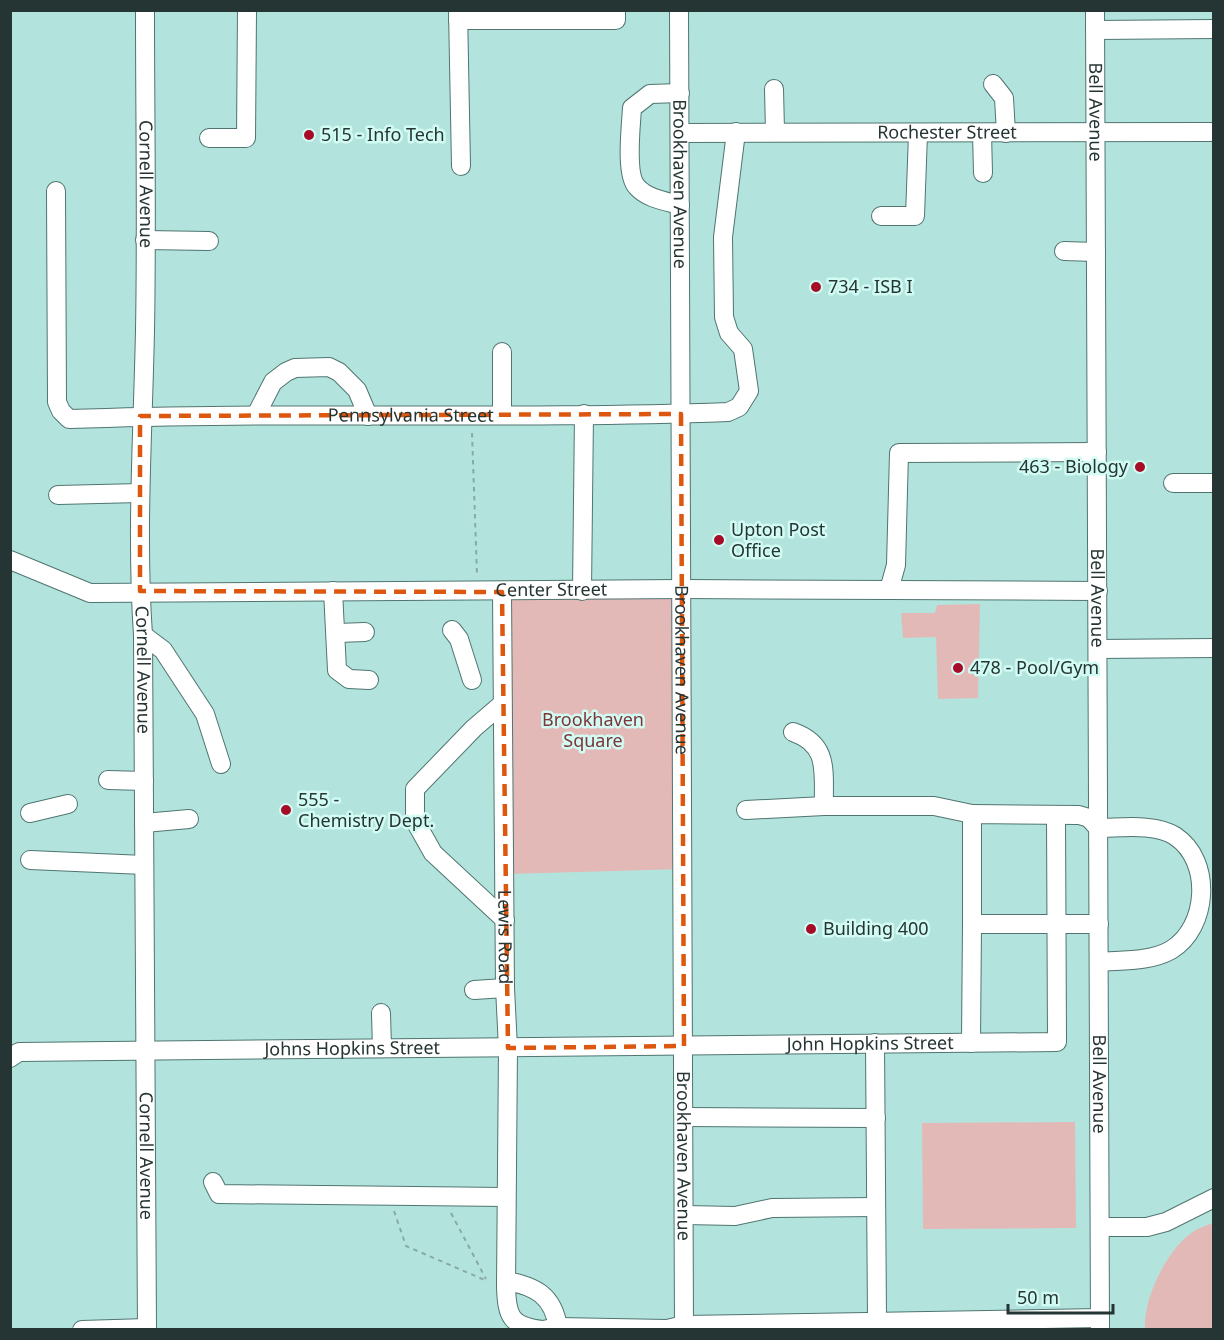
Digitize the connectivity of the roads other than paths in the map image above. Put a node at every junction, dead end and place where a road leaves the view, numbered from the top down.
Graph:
1 (145, 10) edge
2 (247, 10) edge
3 (616, 10) edge
4 (679, 10) edge
5 (1095, 10) edge
6 (458, 15) edge
7 (1214, 29) edge
8 (1095, 30) junction
9 (993, 84) dead end
10 (774, 89) dead end
11 (680, 93) junction
12 (775, 131) junction
13 (736, 132) junction
14 (1096, 132) junction
15 (1214, 132) edge
16 (680, 133) junction
17 (982, 133) junction
18 (1006, 133) junction
19 (918, 134) junction
20 (209, 138) dead end
21 (461, 166) dead end
22 (983, 173) dead end
23 (56, 191) dead end
24 (680, 205) junction
25 (882, 216) dead end
26 (145, 240) junction
27 (209, 241) dead end
28 (1064, 251) dead end
29 (1096, 252) junction
30 (502, 352) dead end
31 (502, 414) junction
32 (584, 414) junction
33 (681, 414) junction
34 (256, 415) junction
35 (141, 416) junction
36 (368, 416) junction
37 (1097, 453) junction
38 (1173, 483) dead end
39 (1214, 483) edge
40 (140, 493) junction
41 (58, 495) dead end
42 (10, 560) edge
43 (682, 589) junction
44 (889, 590) junction
45 (140, 591) junction
46 (333, 591) junction
47 (582, 591) junction
48 (1098, 591) junction
49 (502, 592) junction
50 (452, 630) dead end
51 (365, 632) dead end
52 (337, 633) junction
53 (143, 635) junction
54 (1214, 648) edge
55 (1098, 649) junction
56 (369, 680) dead end
57 (502, 681) junction
58 (502, 704) junction
59 (793, 732) dead end
60 (221, 764) dead end
61 (108, 780) dead end
62 (144, 781) junction
63 (68, 804) dead end
64 (824, 806) junction
65 (746, 810) dead end
66 (30, 813) dead end
67 (972, 814) junction
68 (1056, 816) junction
69 (189, 819) dead end
70 (144, 823) junction
71 (1098, 828) junction
72 (30, 860) dead end
73 (144, 865) junction
74 (505, 920) junction
75 (972, 924) junction
76 (1057, 924) junction
77 (1099, 924) junction
78 (1099, 962) junction
79 (505, 988) junction
80 (474, 990) dead end
81 (381, 1013) dead end
82 (875, 1043) junction
83 (971, 1043) junction
84 (684, 1046) junction
85 (382, 1048) junction
86 (508, 1048) junction
87 (145, 1050) junction
88 (13, 1052) edge
89 (684, 1118) junction
90 (876, 1118) junction
91 (213, 1182) dead end
92 (506, 1197) junction
93 (1214, 1198) edge
94 (876, 1207) junction
95 (684, 1215) junction
96 (1100, 1227) junction
97 (500, 1283) junction
98 (877, 1320) junction
99 (1100, 1324) edge
100 (684, 1327) edge
101 (82, 1329) edge
102 (147, 1329) edge
103 (548, 1329) edge

1 - 26 street, Cornell Avenue
2 - 20 street
3 - 6 street
4 - 11 street, Brookhaven Avenue
5 - 8 street, Bell Avenue
6 - 21 street
7 - 8 street
8 - 14 street, Bell Avenue
9 - 18 street
10 - 12 street
11 - 16 street, Brookhaven Avenue
11 - 24 street
12 - 13 street, Rochester Street
12 - 19 street, Rochester Street
13 - 16 street, Rochester Street
13 - 33 street, Pennsylvania Street
14 - 15 street, Rochester Street
14 - 18 street, Rochester Street
14 - 29 street, Bell Avenue
16 - 24 street, Brookhaven Avenue
17 - 18 street, Rochester Street
17 - 19 street, Rochester Street
17 - 22 street
19 - 25 street
23 - 35 street, Pennsylvania Street
24 - 33 street, Brookhaven Avenue
26 - 27 street
26 - 35 street, Cornell Avenue
28 - 29 street
29 - 37 street, Bell Avenue
30 - 31 street
31 - 32 street, Pennsylvania Street
31 - 36 street, Pennsylvania Street
32 - 33 street, Pennsylvania Street
32 - 47 street
33 - 43 street, Brookhaven Avenue
34 - 35 street, Pennsylvania Street
34 - 36 street, Pennsylvania Street
34 - 36 street
35 - 40 street, Cornell Avenue
37 - 44 street
37 - 48 street, Bell Avenue
38 - 39 street
40 - 41 street
40 - 45 street, Cornell Avenue
42 - 45 street, Center Street
43 - 44 street, Center Street
43 - 47 street, Center Street
43 - 84 street, Brookhaven Avenue
44 - 48 street, Center Street
45 - 46 street, Center Street
45 - 53 street, Cornell Avenue
46 - 49 street, Center Street
46 - 52 street
47 - 49 street, Center Street
48 - 55 street, Bell Avenue
49 - 57 street, Lewis Road
50 - 57 street
51 - 52 street
52 - 56 street
53 - 60 street
53 - 62 street, Cornell Avenue
54 - 55 street
55 - 71 street, Bell Avenue
57 - 58 street, Lewis Road
58 - 74 street, Lewis Road
58 - 74 street
59 - 64 street
61 - 62 street
62 - 70 street, Cornell Avenue
63 - 66 street
64 - 65 street
64 - 67 street
67 - 68 street
67 - 75 street
68 - 71 street
68 - 76 street
69 - 70 street
70 - 73 street, Cornell Avenue
71 - 77 street, Bell Avenue
71 - 78 street
72 - 73 street
73 - 87 street, Cornell Avenue
74 - 79 street, Lewis Road
75 - 76 street
75 - 83 street
76 - 77 street
76 - 83 street, John Hopkins Street
77 - 78 street, Bell Avenue
78 - 96 street, Bell Avenue
79 - 80 street
79 - 86 street, Lewis Road
81 - 85 street
82 - 83 street, John Hopkins Street
82 - 84 street, John Hopkins Street
82 - 90 street
84 - 86 street, Johns Hopkins Street
84 - 89 street, Brookhaven Avenue
85 - 86 street, Johns Hopkins Street
85 - 87 street, Johns Hopkins Street
86 - 92 street, Lewis Road
87 - 88 street, Johns Hopkins Street
87 - 102 street, Cornell Avenue
89 - 90 street
89 - 95 street, Brookhaven Avenue
90 - 94 street
91 - 92 street
92 - 97 street, Lewis Road
93 - 96 street
94 - 95 street
94 - 98 street
95 - 100 street, Brookhaven Avenue
96 - 99 street, Bell Avenue
97 - 103 street, Lewis Road
97 - 103 street
98 - 99 street
98 - 100 street
100 - 103 street
101 - 102 street

